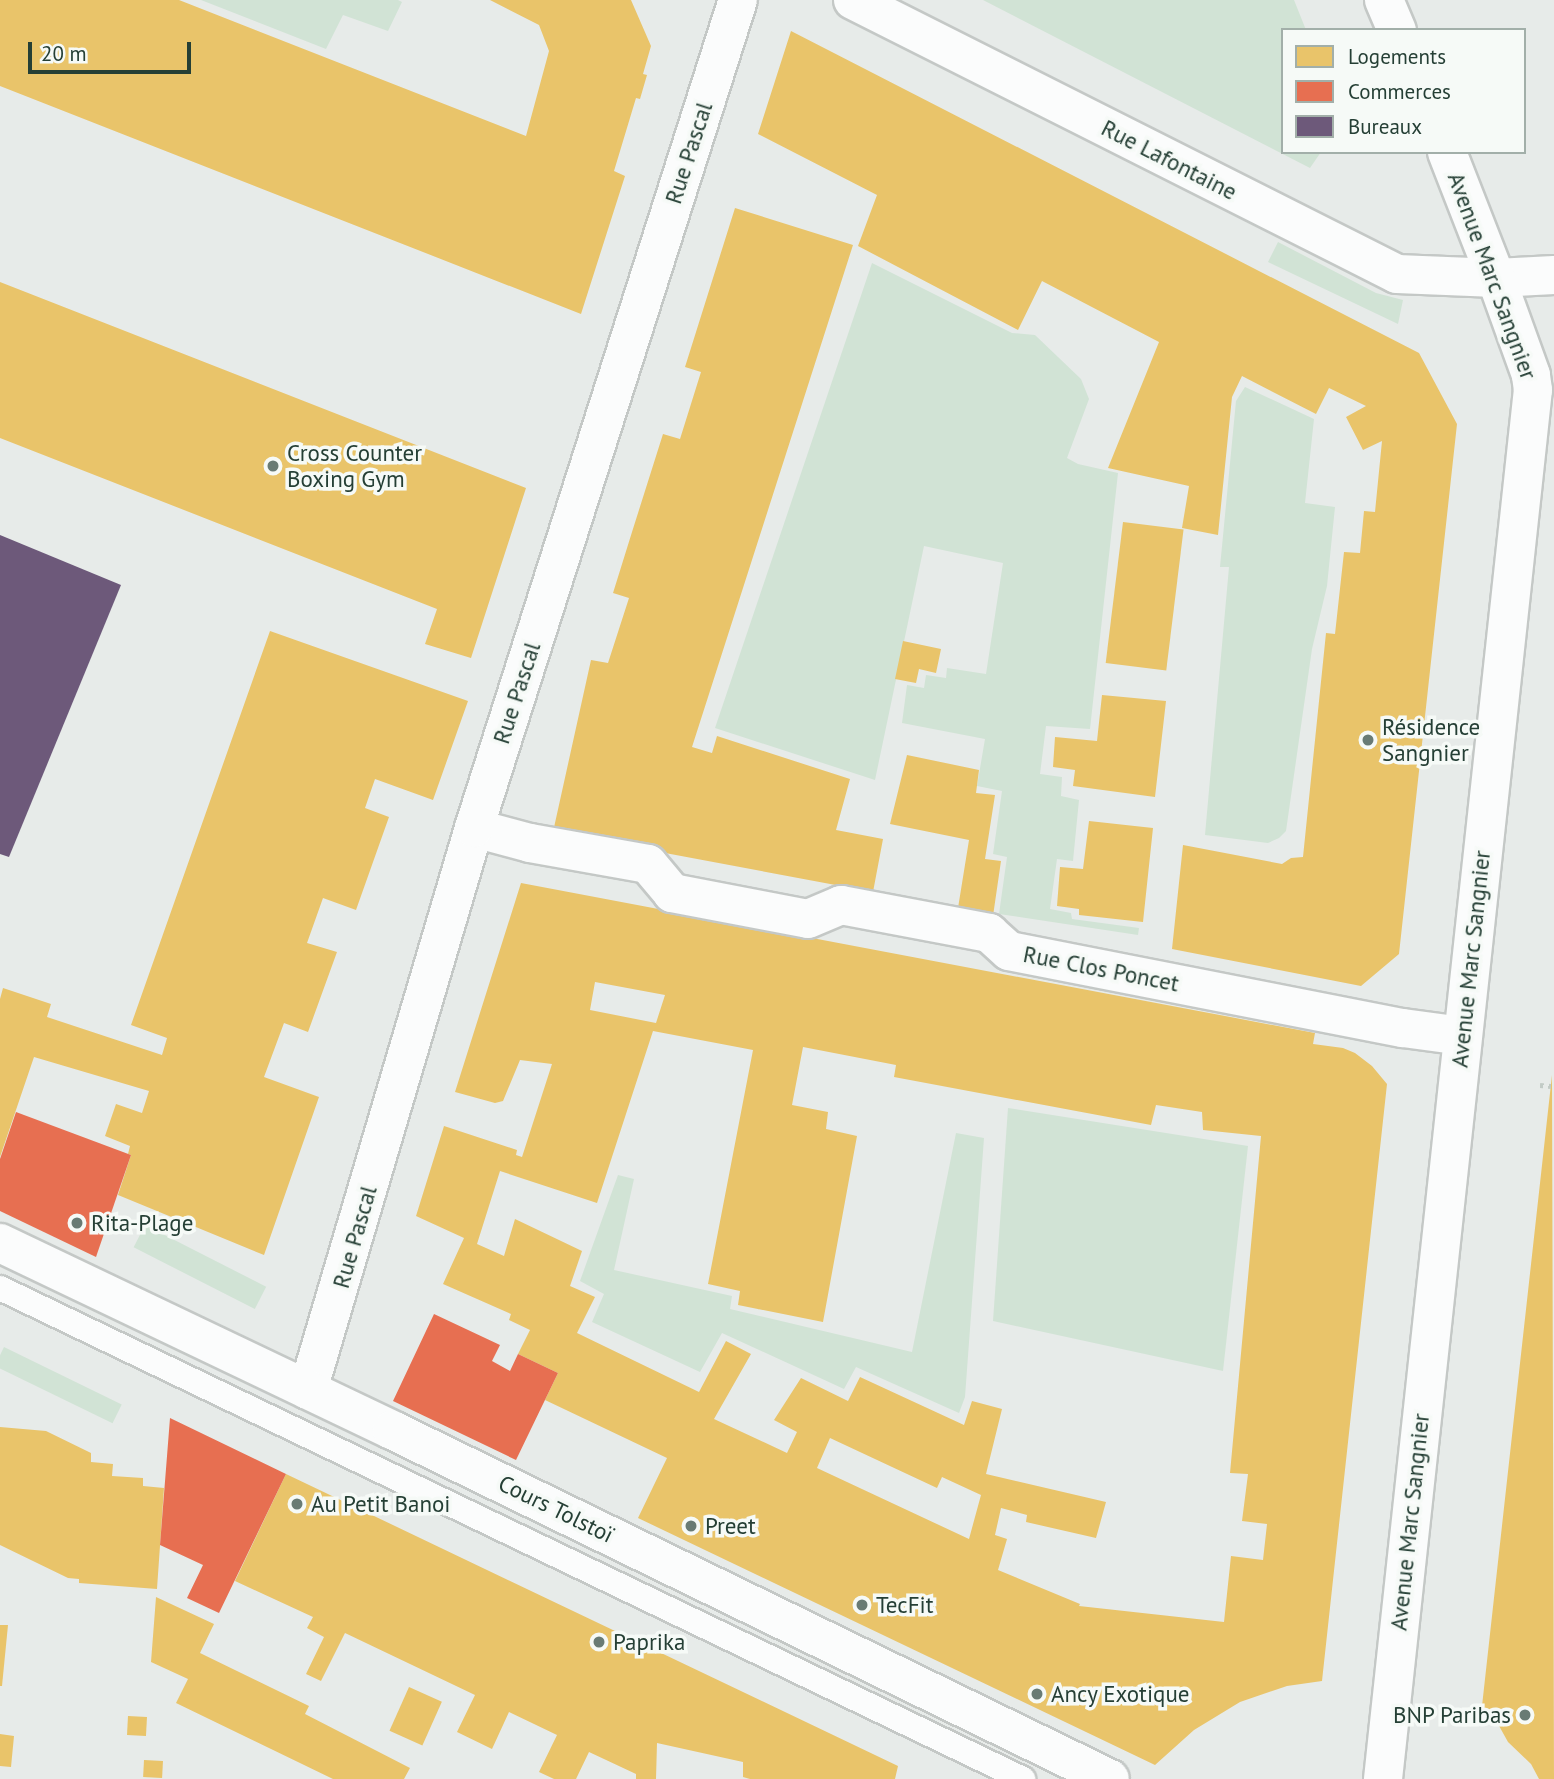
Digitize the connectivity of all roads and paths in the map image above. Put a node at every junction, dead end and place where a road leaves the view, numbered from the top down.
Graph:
1 (737, 0) edge
2 (853, 0) edge
3 (1384, 0) edge
4 (1396, 28) edge
5 (1448, 154) edge
6 (1554, 275) edge
7 (1496, 278) junction
8 (474, 828) junction
9 (1462, 1035) junction
10 (1540, 1085) dead end
11 (1551, 1086) dead end
12 (0, 1243) edge
13 (0, 1288) edge
14 (308, 1391) junction
15 (1023, 1779) edge
16 (1110, 1779) edge
17 (1383, 1779) edge

1 - 8 street, Rue Pascal
2 - 7 street, Rue Lafontaine
3 - 4 street
5 - 7 street, Avenue Marc Sangnier
6 - 7 street, Rue Lafontaine
7 - 9 street, Avenue Marc Sangnier
8 - 9 street, Rue Clos Poncet
8 - 14 street, Rue Pascal
9 - 17 street, Avenue Marc Sangnier
10 - 11 path
12 - 14 street, Cours Tolstoï
13 - 15 lane, Cours Tolstoï
14 - 16 street, Cours Tolstoï

